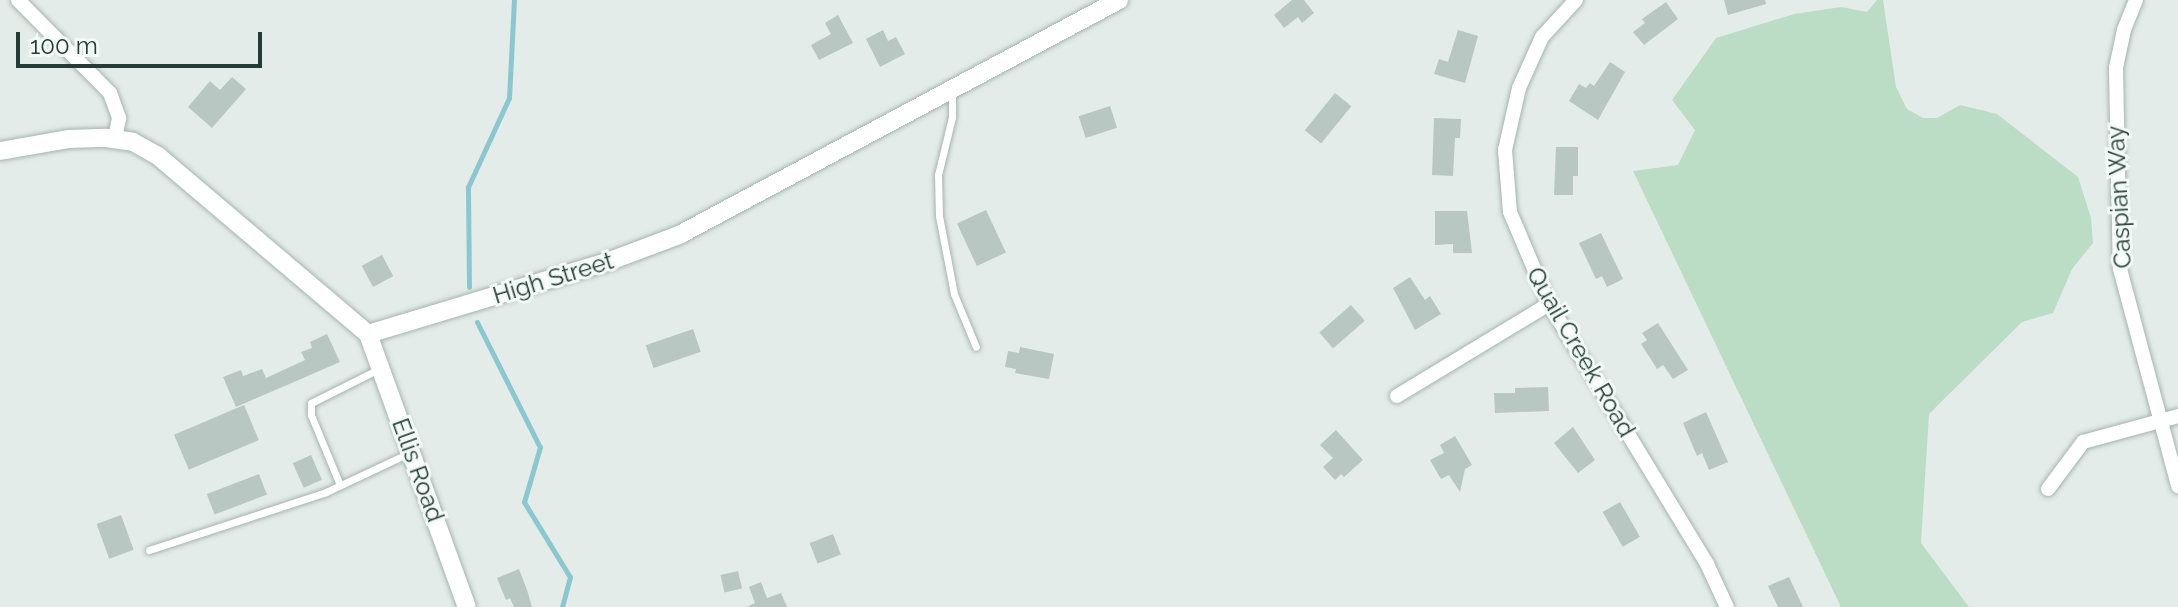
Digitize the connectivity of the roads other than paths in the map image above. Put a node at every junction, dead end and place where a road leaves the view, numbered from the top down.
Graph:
1 (18, 0) edge
2 (1119, 0) edge
3 (1576, 0) edge
4 (2136, 0) edge
5 (952, 92) junction
6 (115, 139) junction
7 (0, 151) edge
8 (1549, 304) junction
9 (368, 334) junction
10 (976, 347) dead end
11 (381, 369) junction
12 (1397, 396) dead end
13 (2178, 416) edge
14 (2160, 421) junction
15 (412, 452) junction
16 (340, 485) junction
17 (2178, 486) edge
18 (2048, 489) dead end
19 (149, 550) dead end
20 (467, 607) edge
21 (1727, 607) edge

1 - 6 street
2 - 5 street, High Street
3 - 8 street, Quail Creek Road
4 - 14 street, Caspian Way
5 - 9 street, High Street
5 - 10 lane
6 - 7 street
6 - 9 street
8 - 12 street
8 - 21 street, Quail Creek Road
9 - 11 street, Ellis Road
11 - 15 street, Ellis Road
11 - 16 lane
13 - 14 street
14 - 17 street, Caspian Way
14 - 18 street
15 - 16 lane
15 - 20 street, Ellis Road
16 - 19 lane

